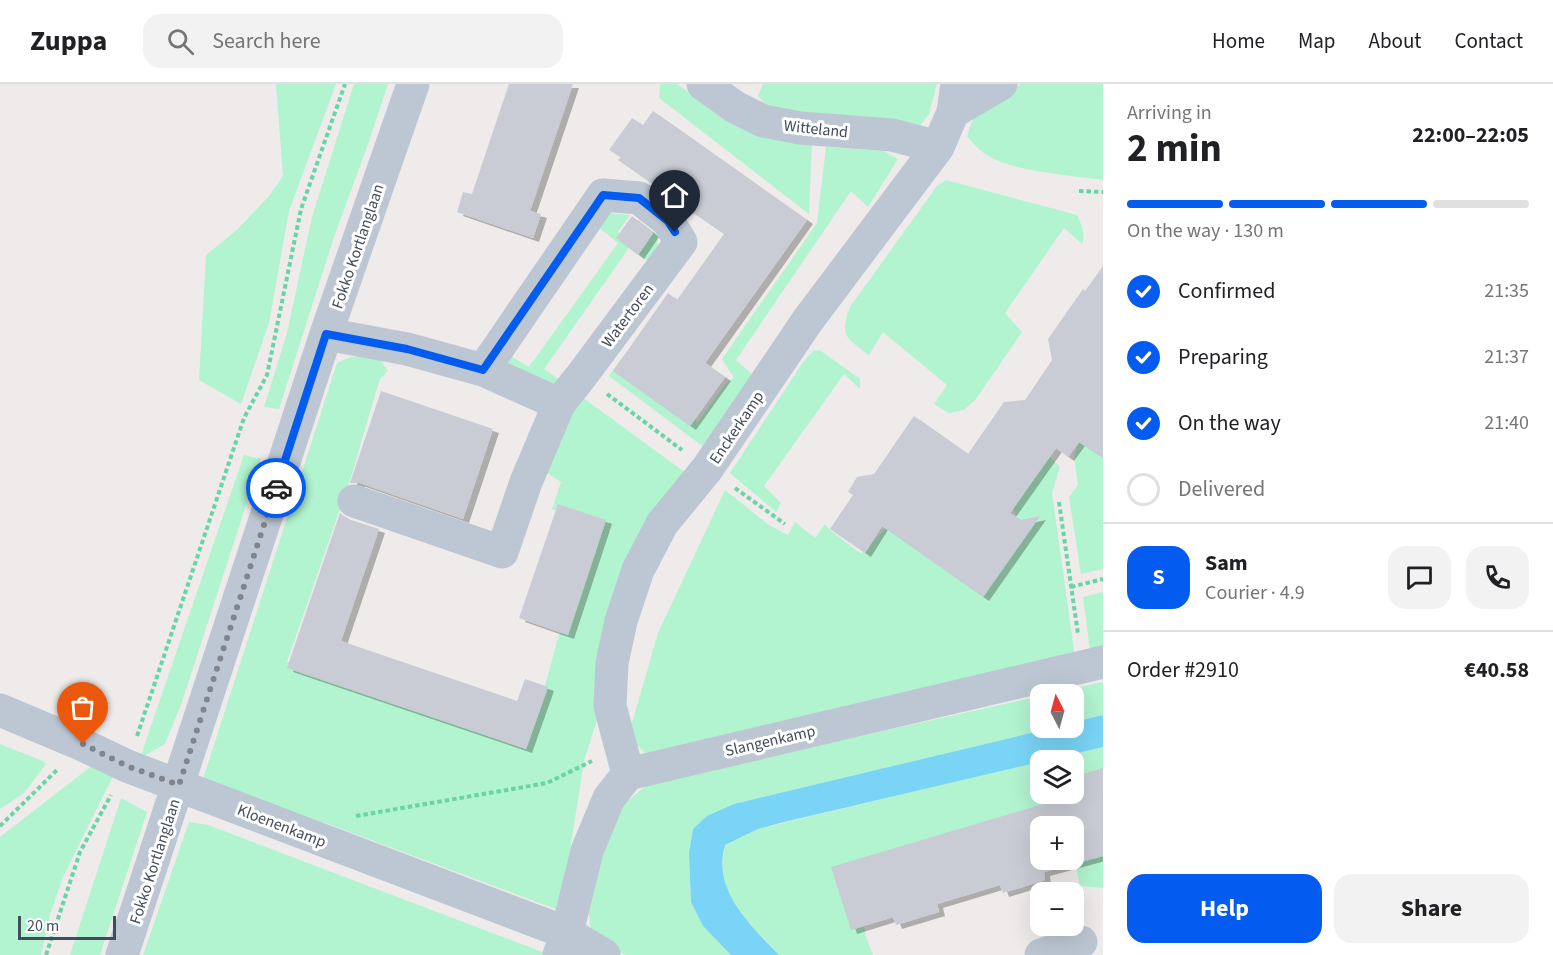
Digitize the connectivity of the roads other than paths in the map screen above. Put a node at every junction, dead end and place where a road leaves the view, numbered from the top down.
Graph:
1 (413, 84) edge
2 (703, 84) edge
3 (1001, 84) edge
4 (955, 98) edge
5 (938, 147) junction
6 (326, 334) junction
7 (483, 370) junction
8 (559, 405) junction
9 (354, 501) dead end
10 (1093, 665) edge
11 (0, 710) edge
12 (624, 760) junction
13 (179, 785) junction
14 (1081, 942) dead end
15 (563, 944) edge
16 (122, 955) edge
17 (604, 955) edge
18 (1041, 955) edge

1 - 6 street, Fokko Kortlanglaan
2 - 5 street, Witteland
3 - 4 street, Enckerkamp
4 - 5 street, Enckerkamp
5 - 12 street, Enckerkamp
6 - 7 street
6 - 13 street, Fokko Kortlanglaan
7 - 8 street
7 - 8 street, Watertoren
8 - 9 street, Watertoren
10 - 12 street, Slangenkamp
11 - 13 street, Kloenenkamp
12 - 15 street
13 - 15 street, Kloenenkamp
13 - 16 street, Fokko Kortlanglaan
14 - 18 street
15 - 17 street, Kloenenkamp

